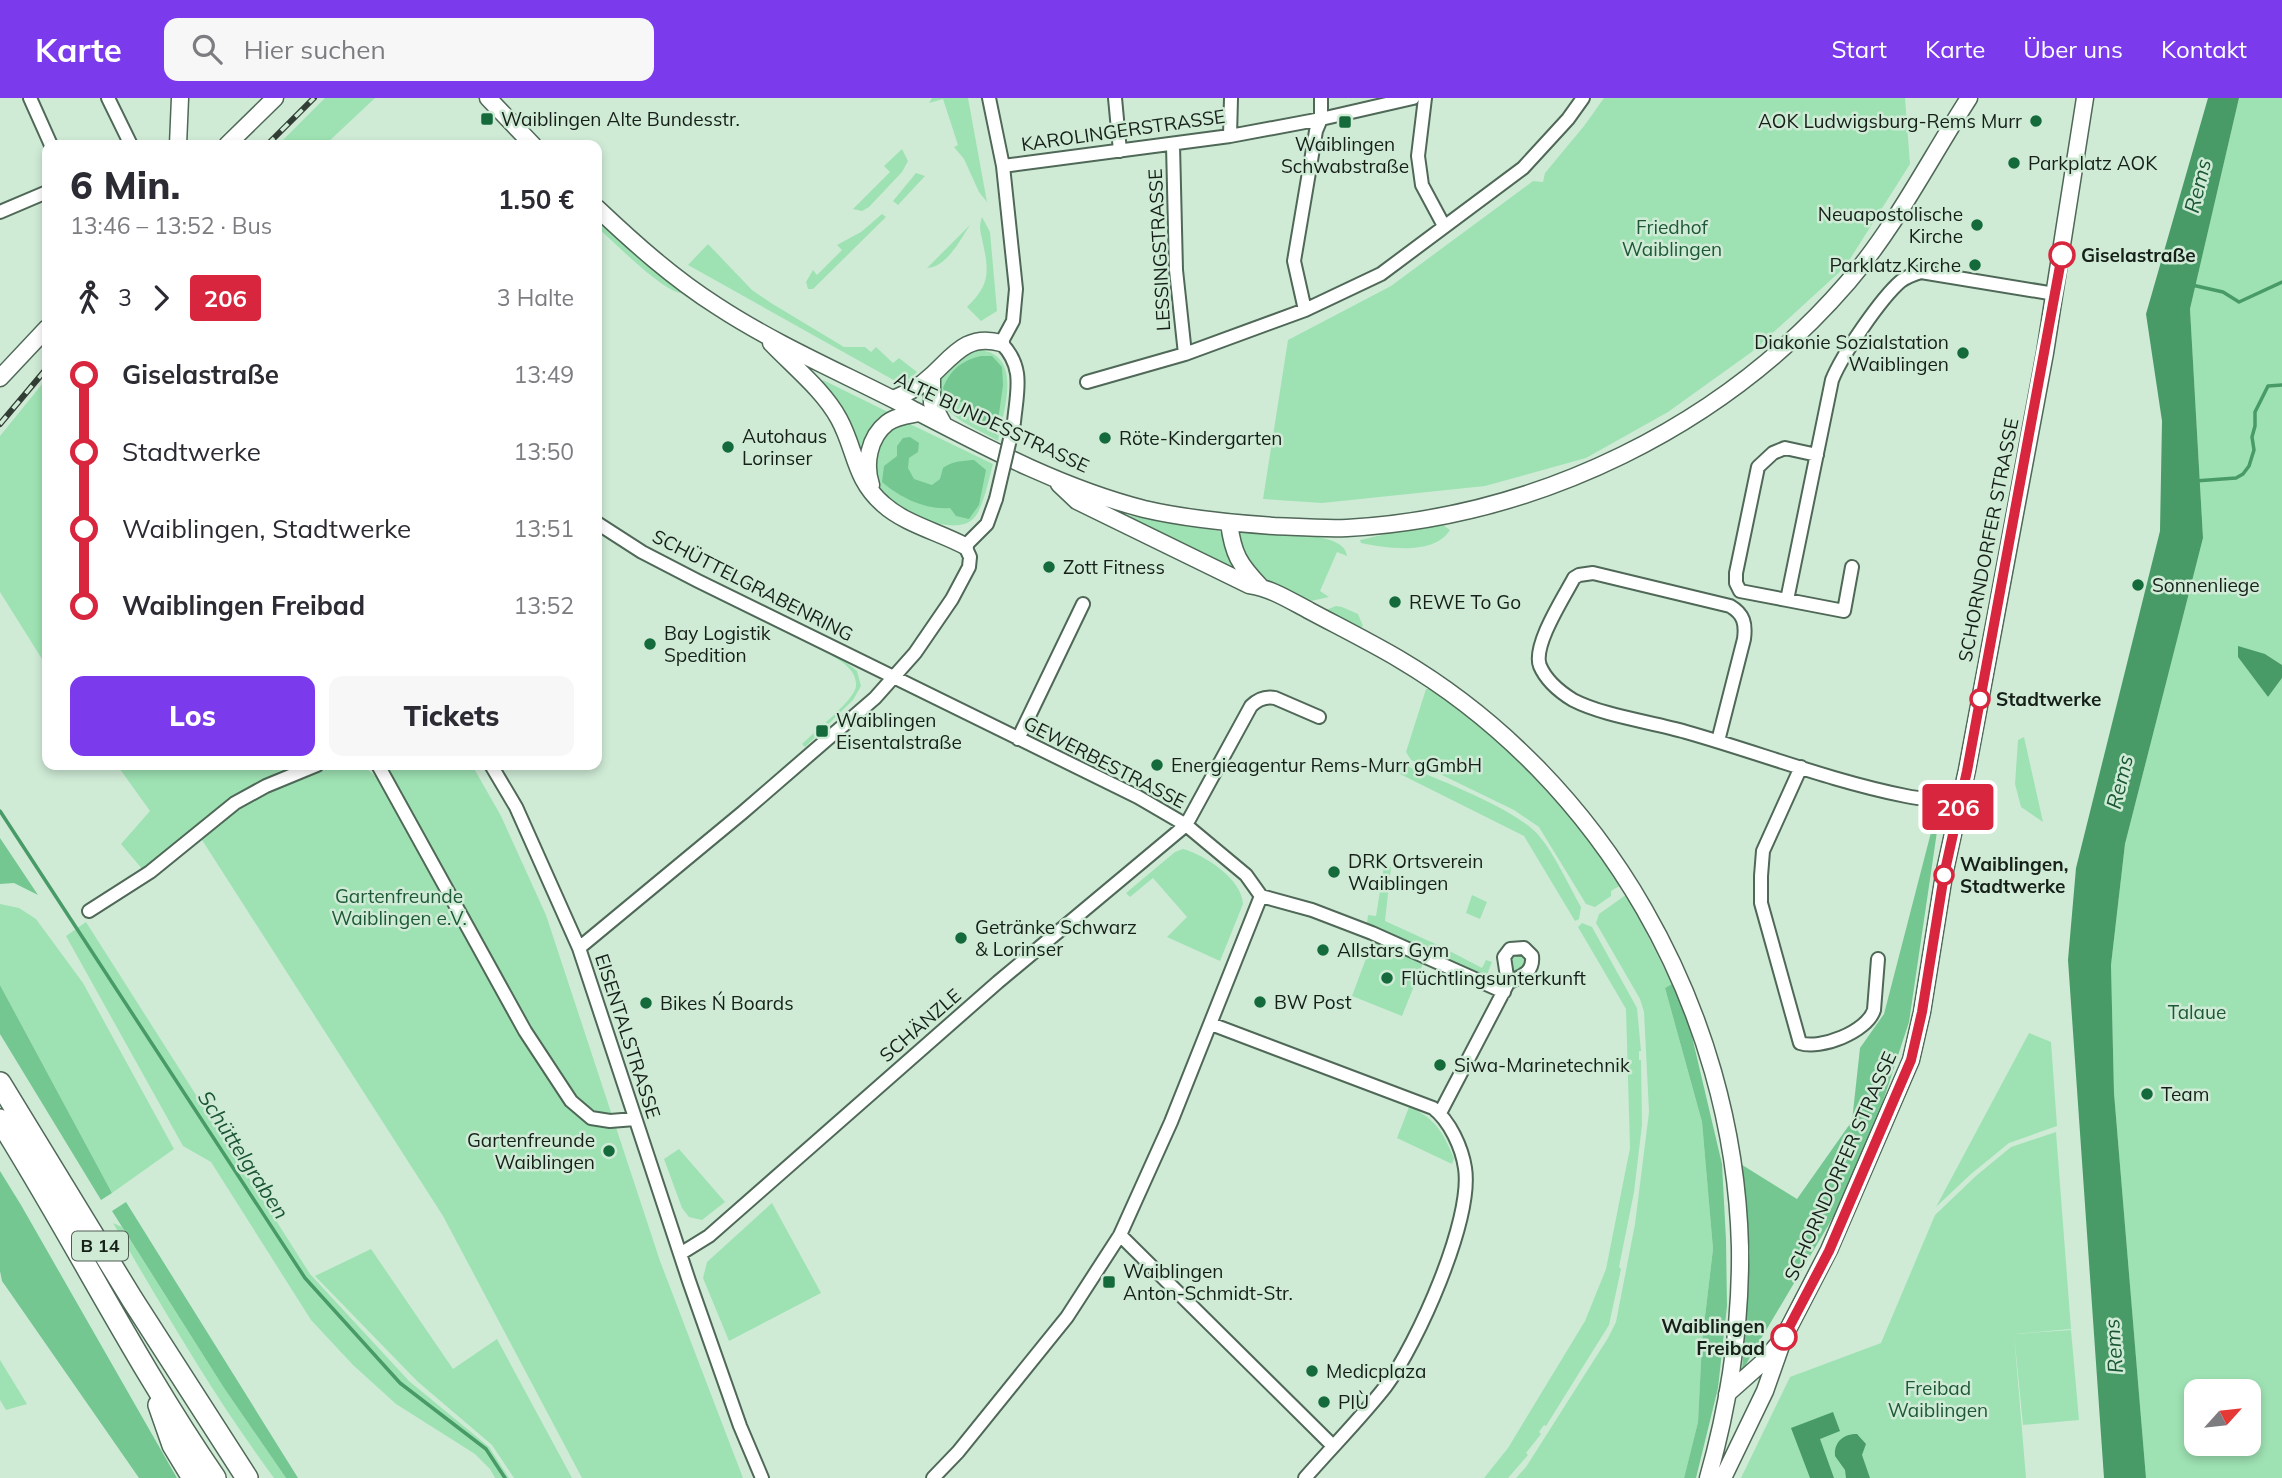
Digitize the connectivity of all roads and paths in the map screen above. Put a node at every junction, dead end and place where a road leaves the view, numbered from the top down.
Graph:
1 (30, 98) edge
2 (108, 98) edge
3 (180, 98) edge
4 (275, 98) edge
5 (488, 98) edge
6 (989, 98) edge
7 (1115, 98) edge
8 (1231, 98) edge
9 (1321, 98) edge
10 (1413, 98) edge
11 (1425, 98) edge
12 (1583, 98) edge
13 (1958, 98) edge
14 (1969, 98) edge
15 (2085, 98) edge
16 (1321, 119) junction
17 (1230, 136) junction
18 (1942, 137) junction
19 (49, 140) edge
20 (129, 140) edge
21 (178, 140) edge
22 (232, 140) edge
23 (528, 140) edge
24 (1173, 145) junction
25 (1120, 151) junction
26 (1003, 166) junction
27 (42, 194) edge
28 (0, 212) edge
29 (602, 213) edge
30 (1444, 226) junction
31 (2055, 294) junction
32 (1305, 310) junction
33 (759, 331) junction
34 (42, 333) edge
35 (1001, 343) junction
36 (1185, 354) junction
37 (932, 375) junction
38 (0, 378) edge
39 (1087, 382) dead end
40 (893, 399) junction
41 (919, 413) junction
42 (944, 425) junction
43 (1817, 455) junction
44 (1049, 475) junction
45 (875, 497) junction
46 (1229, 523) junction
47 (602, 526) edge
48 (965, 546) junction
49 (1853, 567) dead end
50 (1260, 586) junction
51 (1787, 600) junction
52 (1083, 604) dead end
53 (894, 677) junction
54 (1319, 718) dead end
55 (1018, 739) junction
56 (1717, 741) junction
57 (1801, 767) junction
58 (305, 770) edge
59 (381, 770) edge
60 (494, 770) edge
61 (1959, 803) junction
62 (1186, 825) junction
63 (1261, 896) junction
64 (89, 911) dead end
65 (579, 948) junction
66 (1878, 959) dead end
67 (1210, 1024) junction
68 (0, 1083) edge
69 (1440, 1113) junction
70 (635, 1119) junction
71 (0, 1120) edge
72 (1121, 1235) junction
73 (680, 1254) junction
74 (1784, 1337) junction
75 (145, 1367) junction
76 (1727, 1394) junction
77 (201, 1409) junction
78 (1333, 1446) junction
79 (192, 1478) edge
80 (215, 1478) edge
81 (247, 1478) edge
82 (264, 1478) edge
83 (762, 1478) edge
84 (933, 1478) edge
85 (1305, 1478) edge
86 (1708, 1478) edge
87 (1723, 1478) edge

1 - 19 street
2 - 20 street
3 - 21 main road
4 - 22 main road
5 - 23 main road
6 - 26 street
7 - 25 street
8 - 17 street
9 - 16 street
10 - 16 street, KAROLINGERSTRASSE
11 - 30 street
12 - 30 street
13 - 18 main road, ALTE BUNDESSTRASSE
14 - 18 main road, ALTE BUNDESSTRASSE
15 - 31 main road, SCHORNDORFER STRASSE
16 - 17 street, KAROLINGERSTRASSE
16 - 32 street
17 - 24 street, KAROLINGERSTRASSE
18 - 46 main road, ALTE BUNDESSTRASSE
24 - 25 street, KAROLINGERSTRASSE
24 - 36 street, LESSINGSTRASSE
25 - 26 street, KAROLINGERSTRASSE
26 - 35 street
27 - 28 street
29 - 33 main road, ALTE BUNDESSTRASSE
30 - 32 street
31 - 43 street
31 - 61 main road, SCHORNDORFER STRASSE
32 - 36 street
33 - 40 main road, ALTE BUNDESSTRASSE
33 - 45 main road
34 - 38 main road
35 - 37 main road
35 - 48 street, bridge
36 - 39 street
37 - 40 main road
37 - 42 main road
40 - 41 main road, ALTE BUNDESSTRASSE
41 - 42 main road, ALTE BUNDESSTRASSE
41 - 45 main road
42 - 44 main road, ALTE BUNDESSTRASSE
43 - 51 street
43 - 51 street
44 - 46 main road, ALTE BUNDESSTRASSE
44 - 50 main road
45 - 48 main road
46 - 50 main road
47 - 53 street, SCHÜTTELGRABENRING
48 - 53 street, EISENTALSTRASSE
49 - 51 street
50 - 76 main road
52 - 55 street
53 - 55 street, GEWERBESTRASSE
53 - 65 street, EISENTALSTRASSE
54 - 62 street, GEWERBESTRASSE
55 - 62 street, GEWERBESTRASSE
56 - 56 street
56 - 57 street
57 - 61 street
57 - 66 street
58 - 64 street
59 - 70 street
60 - 65 street
61 - 74 main road, SCHORNDORFER STRASSE
62 - 63 street
62 - 73 street, SCHÄNZLE
63 - 67 street
63 - 69 street
65 - 70 street, EISENTALSTRASSE
67 - 69 street
67 - 72 street
68 - 77 highway, B 14
69 - 78 street
70 - 73 street, EISENTALSTRASSE
71 - 75 highway, B 14
72 - 78 street
72 - 84 street
73 - 83 street, EISENTALSTRASSE
74 - 76 main road, SCHORNDORFER STRASSE
74 - 87 main road, SCHORNDORFER STRASSE
75 - 79 highway
75 - 80 highway, B 14
76 - 86 main road
77 - 81 highway
77 - 82 highway, B 14
78 - 85 street

